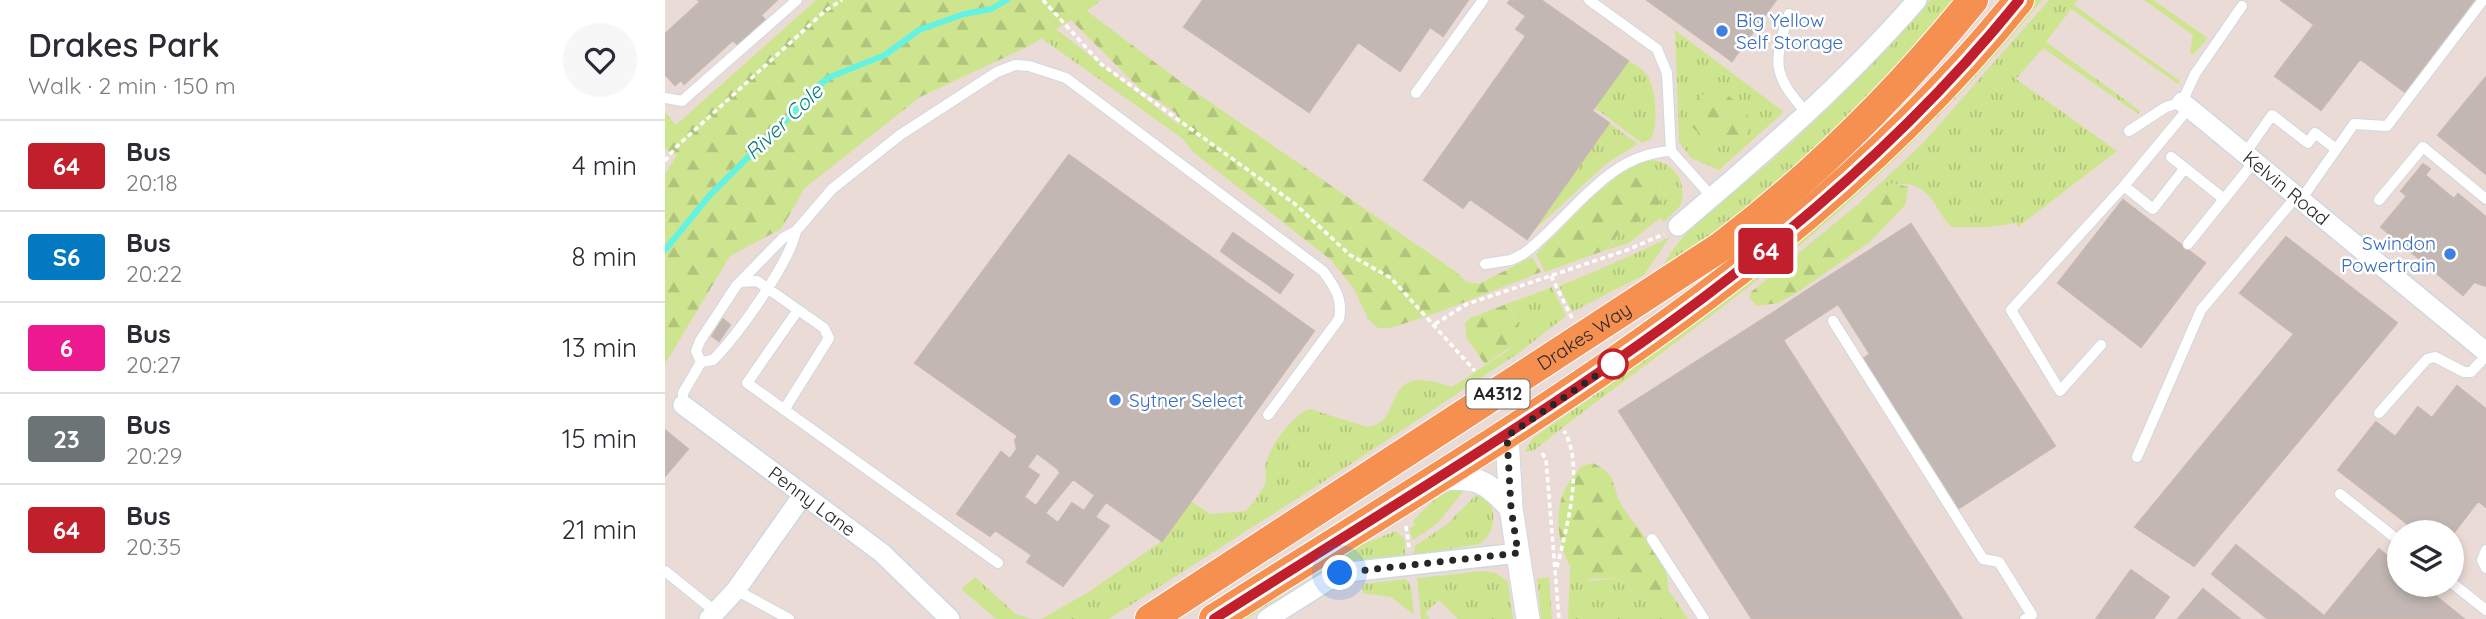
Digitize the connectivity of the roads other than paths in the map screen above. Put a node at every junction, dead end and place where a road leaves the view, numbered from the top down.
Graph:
1 (797, 0) edge
2 (1483, 0) edge
3 (1589, 0) edge
4 (1917, 0) edge
5 (1973, 0) edge
6 (2019, 0) edge
7 (2483, 0) edge
8 (2242, 6) dead end
9 (1789, 15) dead end
10 (1416, 93) dead end
11 (665, 98) edge
12 (2185, 105) junction
13 (1808, 114) junction
14 (2129, 131) dead end
15 (2336, 149) junction
16 (1671, 151) junction
17 (2171, 157) dead end
18 (2248, 159) junction
19 (2185, 168) junction
20 (2124, 186) junction
21 (1712, 197) junction
22 (2224, 199) junction
23 (2486, 199) edge
24 (2297, 200) junction
25 (2379, 200) dead end
26 (1678, 226) road end
27 (796, 231) junction
28 (2187, 244) dead end
29 (1485, 264) dead end
30 (741, 282) junction
31 (766, 288) junction
32 (798, 310) junction
33 (1833, 321) dead end
34 (2101, 345) dead end
35 (2486, 354) edge
36 (701, 362) junction
37 (683, 405) joint
38 (784, 410) junction
39 (2379, 413) dead end
40 (1268, 415) dead end
41 (1507, 436) junction
42 (2137, 457) dead end
43 (1436, 480) junction
44 (2340, 494) dead end
45 (803, 495) junction
46 (1334, 500) junction
47 (1511, 508) junction
48 (2387, 531) edge
49 (1652, 539) dead end
50 (2486, 550) edge
51 (1518, 553) junction
52 (998, 562) dead end
53 (2486, 568) edge
54 (665, 571) edge
55 (736, 590) junction
56 (2464, 593) edge
57 (2486, 610) edge
58 (942, 615) edge
59 (712, 616) edge
60 (789, 619) edge
61 (1150, 619) edge
62 (1214, 619) edge
63 (1267, 619) edge
64 (1528, 619) edge
65 (1705, 619) edge
66 (2025, 619) edge

1 - 11 lane
2 - 10 lane
3 - 16 lane
4 - 13 street
5 - 46 main road, Drakes Way / A4312
6 - 41 main road, Drakes Way / A4312
7 - 15 lane
8 - 12 lane
9 - 13 lane
12 - 14 lane
12 - 18 street, Kelvin Road
12 - 20 lane
13 - 21 street
15 - 18 lane
15 - 24 lane
16 - 21 lane
16 - 29 lane
17 - 19 lane
18 - 22 lane
18 - 24 street, Kelvin Road
19 - 20 lane
19 - 22 lane
20 - 34 lane
21 - 26 street
22 - 28 lane
23 - 25 lane
24 - 35 street, Kelvin Road
24 - 42 lane
27 - 30 lane
27 - 31 lane
27 - 40 lane
30 - 31 lane
30 - 36 lane
31 - 32 lane
31 - 36 lane
32 - 38 lane
32 - 38 lane
33 - 66 lane
35 - 39 lane
36 - 37 lane
37 - 45 street, Penny Lane
38 - 52 lane
41 - 43 main road, Drakes Way / A4312
41 - 46 main road
41 - 47 street
43 - 47 street
43 - 62 main road, Drakes Way / A4312
44 - 48 lane
45 - 55 street
45 - 58 street, Penny Lane
46 - 61 main road, Drakes Way / A4312
47 - 51 street
49 - 65 lane
50 - 53 lane
51 - 63 street
51 - 64 street
54 - 59 lane
55 - 59 street
55 - 60 lane
56 - 57 lane

